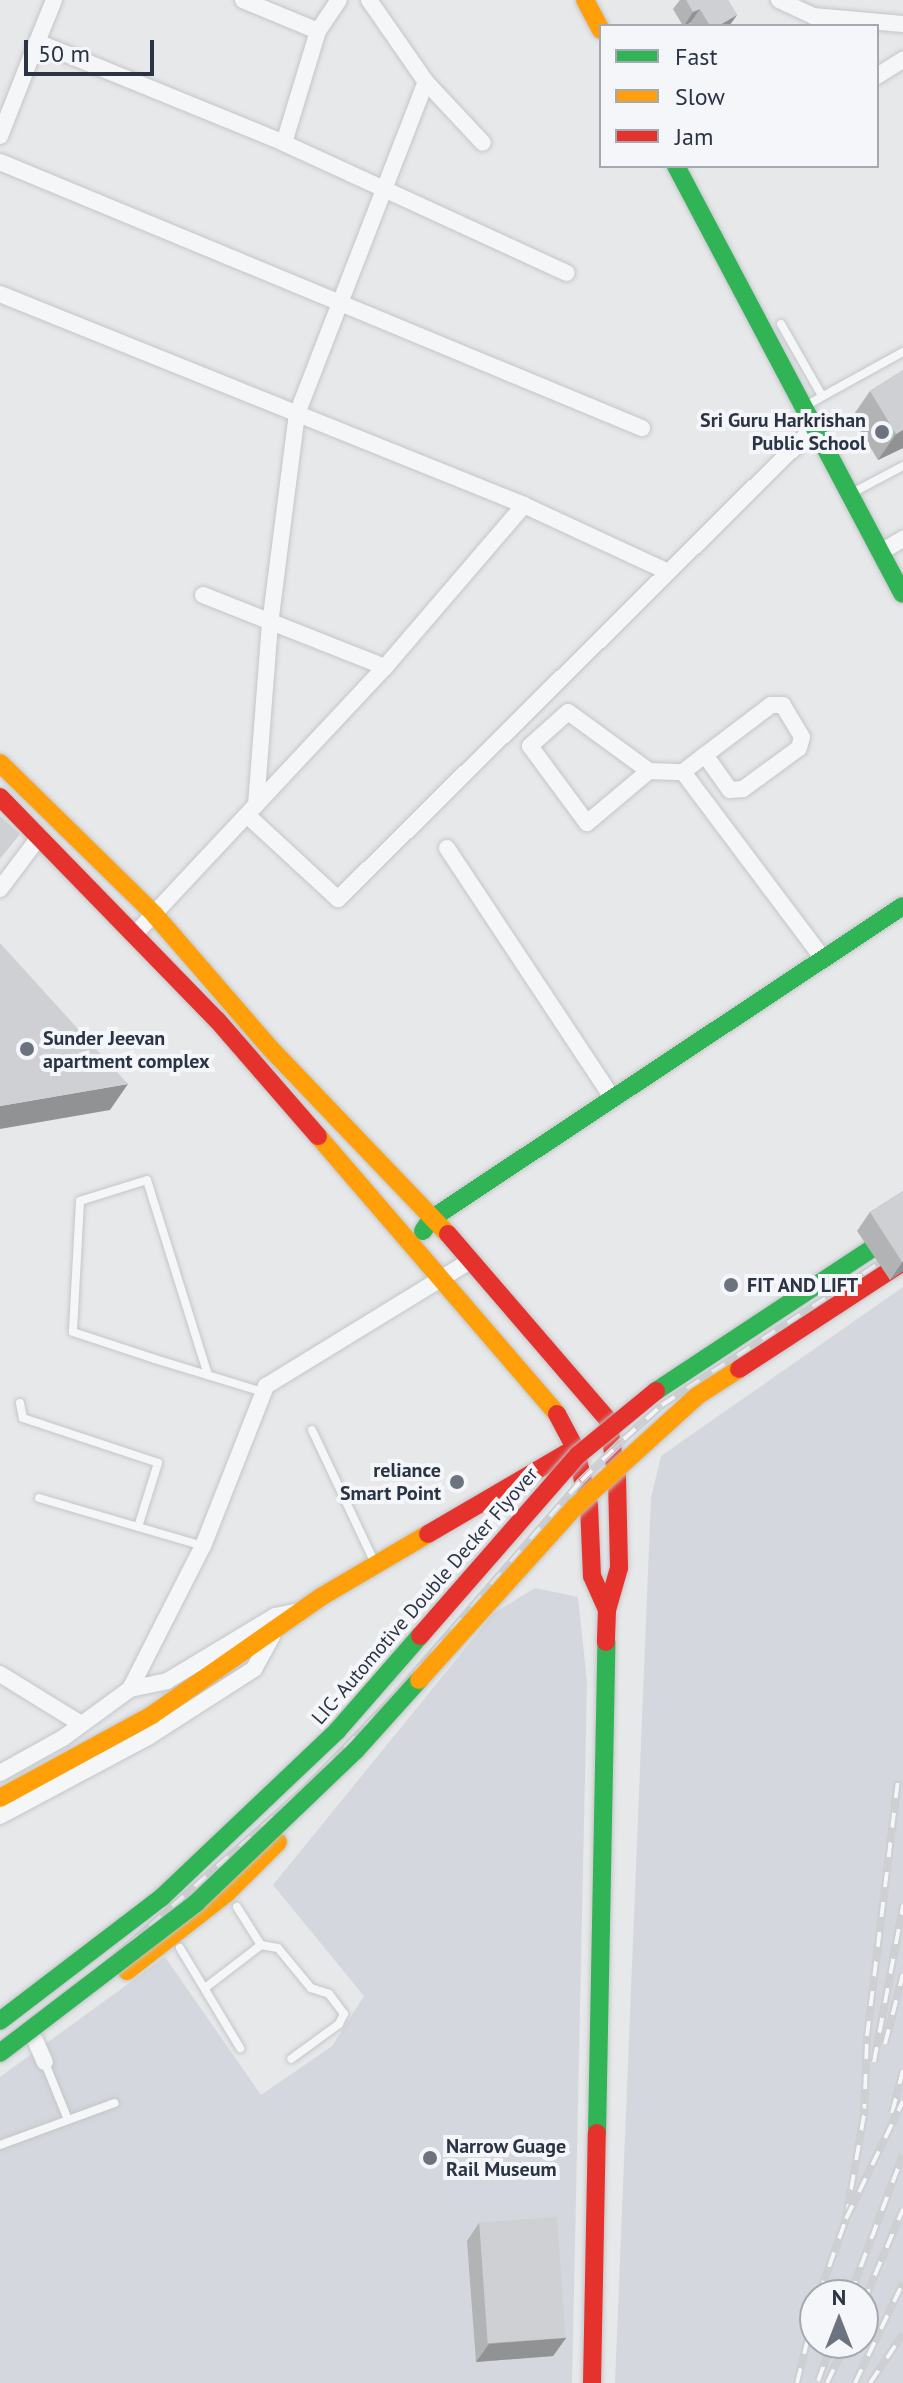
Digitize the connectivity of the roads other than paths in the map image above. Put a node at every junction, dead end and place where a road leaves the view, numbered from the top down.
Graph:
1 (54, 0) edge
2 (243, 0) edge
3 (339, 0) edge
4 (369, 0) edge
5 (779, 0) edge
6 (591, 2) edge
7 (844, 22) edge
8 (599, 24) edge
9 (903, 24) edge
10 (318, 31) junction
11 (37, 42) junction
12 (903, 60) edge
13 (879, 75) edge
14 (426, 82) junction
15 (0, 136) edge
16 (284, 143) junction
17 (483, 143) dead end
18 (0, 162) edge
19 (677, 168) edge
20 (386, 188) junction
21 (567, 273) dead end
22 (0, 294) edge
23 (340, 303) junction
24 (781, 324) dead end
25 (903, 352) edge
26 (822, 396) junction
27 (803, 407) junction
28 (297, 414) junction
29 (642, 428) dead end
30 (814, 428) junction
31 (903, 466) edge
32 (850, 495) junction
33 (524, 505) junction
34 (903, 539) edge
35 (881, 552) junction
36 (666, 571) junction
37 (903, 594) edge
38 (203, 595) dead end
39 (270, 624) junction
40 (385, 667) junction
41 (705, 755) junction
42 (0, 763) edge
43 (649, 771) junction
44 (683, 772) junction
45 (0, 797) edge
46 (251, 810) junction
47 (40, 836) junction
48 (447, 848) dead end
49 (0, 889) edge
50 (903, 906) edge
51 (154, 914) junction
52 (137, 932) junction
53 (822, 957) junction
54 (612, 1097) junction
55 (903, 1218) edge
56 (431, 1219) junction
57 (903, 1228) edge
58 (415, 1243) junction
59 (468, 1262) junction
60 (903, 1262) edge
61 (903, 1273) edge
62 (444, 1279) junction
63 (208, 1375) junction
64 (263, 1392) junction
65 (20, 1403) dead end
66 (608, 1420) junction
67 (312, 1430) dead end
68 (575, 1448) junction
69 (617, 1478) junction
70 (39, 1498) dead end
71 (589, 1505) junction
72 (138, 1527) junction
73 (203, 1546) junction
74 (375, 1563) junction
75 (305, 1610) junction
76 (607, 1610) junction
77 (273, 1635) junction
78 (0, 1674) edge
79 (130, 1689) junction
80 (81, 1724) junction
81 (0, 1773) edge
82 (0, 1798) edge
83 (0, 1816) edge
84 (232, 1900) junction
85 (177, 1942) junction
86 (261, 1945) junction
87 (205, 1988) junction
88 (0, 2012) edge
89 (0, 2021) edge
90 (35, 2040) junction
91 (240, 2048) dead end
92 (0, 2053) edge
93 (291, 2059) dead end
94 (45, 2062) joint
95 (0, 2066) edge
96 (115, 2103) dead end
97 (68, 2120) junction
98 (0, 2145) edge
99 (592, 2383) edge

1 - 11 street
2 - 10 street
3 - 10 street
4 - 14 street
5 - 7 street
6 - 8 main road
7 - 9 street
10 - 16 street
11 - 15 street
11 - 16 street
12 - 13 street
14 - 17 street
14 - 20 street
16 - 20 street
18 - 23 street
19 - 27 main road
20 - 21 street
20 - 23 street
22 - 28 street
23 - 28 street
23 - 29 street
24 - 26 lane
25 - 26 lane
26 - 27 lane
27 - 30 main road
28 - 33 street
28 - 39 street
30 - 32 main road
30 - 36 street
31 - 32 lane
32 - 35 main road
33 - 36 street
33 - 40 street
34 - 35 street
35 - 37 main road
36 - 46 street
38 - 39 street
39 - 40 street
39 - 46 street
40 - 46 street
41 - 41 street
41 - 44 street
42 - 51 main road
43 - 43 street
43 - 44 street
44 - 53 street
45 - 47 main road
46 - 51 street
47 - 49 street
47 - 52 main road
48 - 54 street
50 - 53 main road
51 - 52 street
51 - 56 main road
52 - 58 main road
53 - 54 main road
54 - 56 main road
55 - 66 main road
56 - 58 main road
56 - 59 main road
57 - 89 main road, LIC- Automotive Double Decker Flyover, bridge
58 - 62 main road
59 - 62 street
59 - 66 main road
60 - 92 main road, bridge
61 - 69 main road
62 - 64 street
62 - 68 main road
63 - 63 lane
63 - 64 lane
64 - 73 street
65 - 72 lane
66 - 68 main road
66 - 69 main road
67 - 74 lane
68 - 71 main road
68 - 74 main road
68 - 88 main road
69 - 71 main road
69 - 76 main road
70 - 72 lane
71 - 76 main road
71 - 84 main road
72 - 73 lane
73 - 79 street
74 - 75 main road
75 - 77 main road
75 - 79 street
76 - 99 main road
77 - 82 main road
77 - 83 street
78 - 80 street
79 - 80 street
80 - 81 street
84 - 85 main road
84 - 86 lane
85 - 87 lane
85 - 90 main road
86 - 87 lane
86 - 93 lane
87 - 91 lane
90 - 94 street
90 - 95 main road
94 - 97 lane
96 - 97 lane
97 - 98 lane

